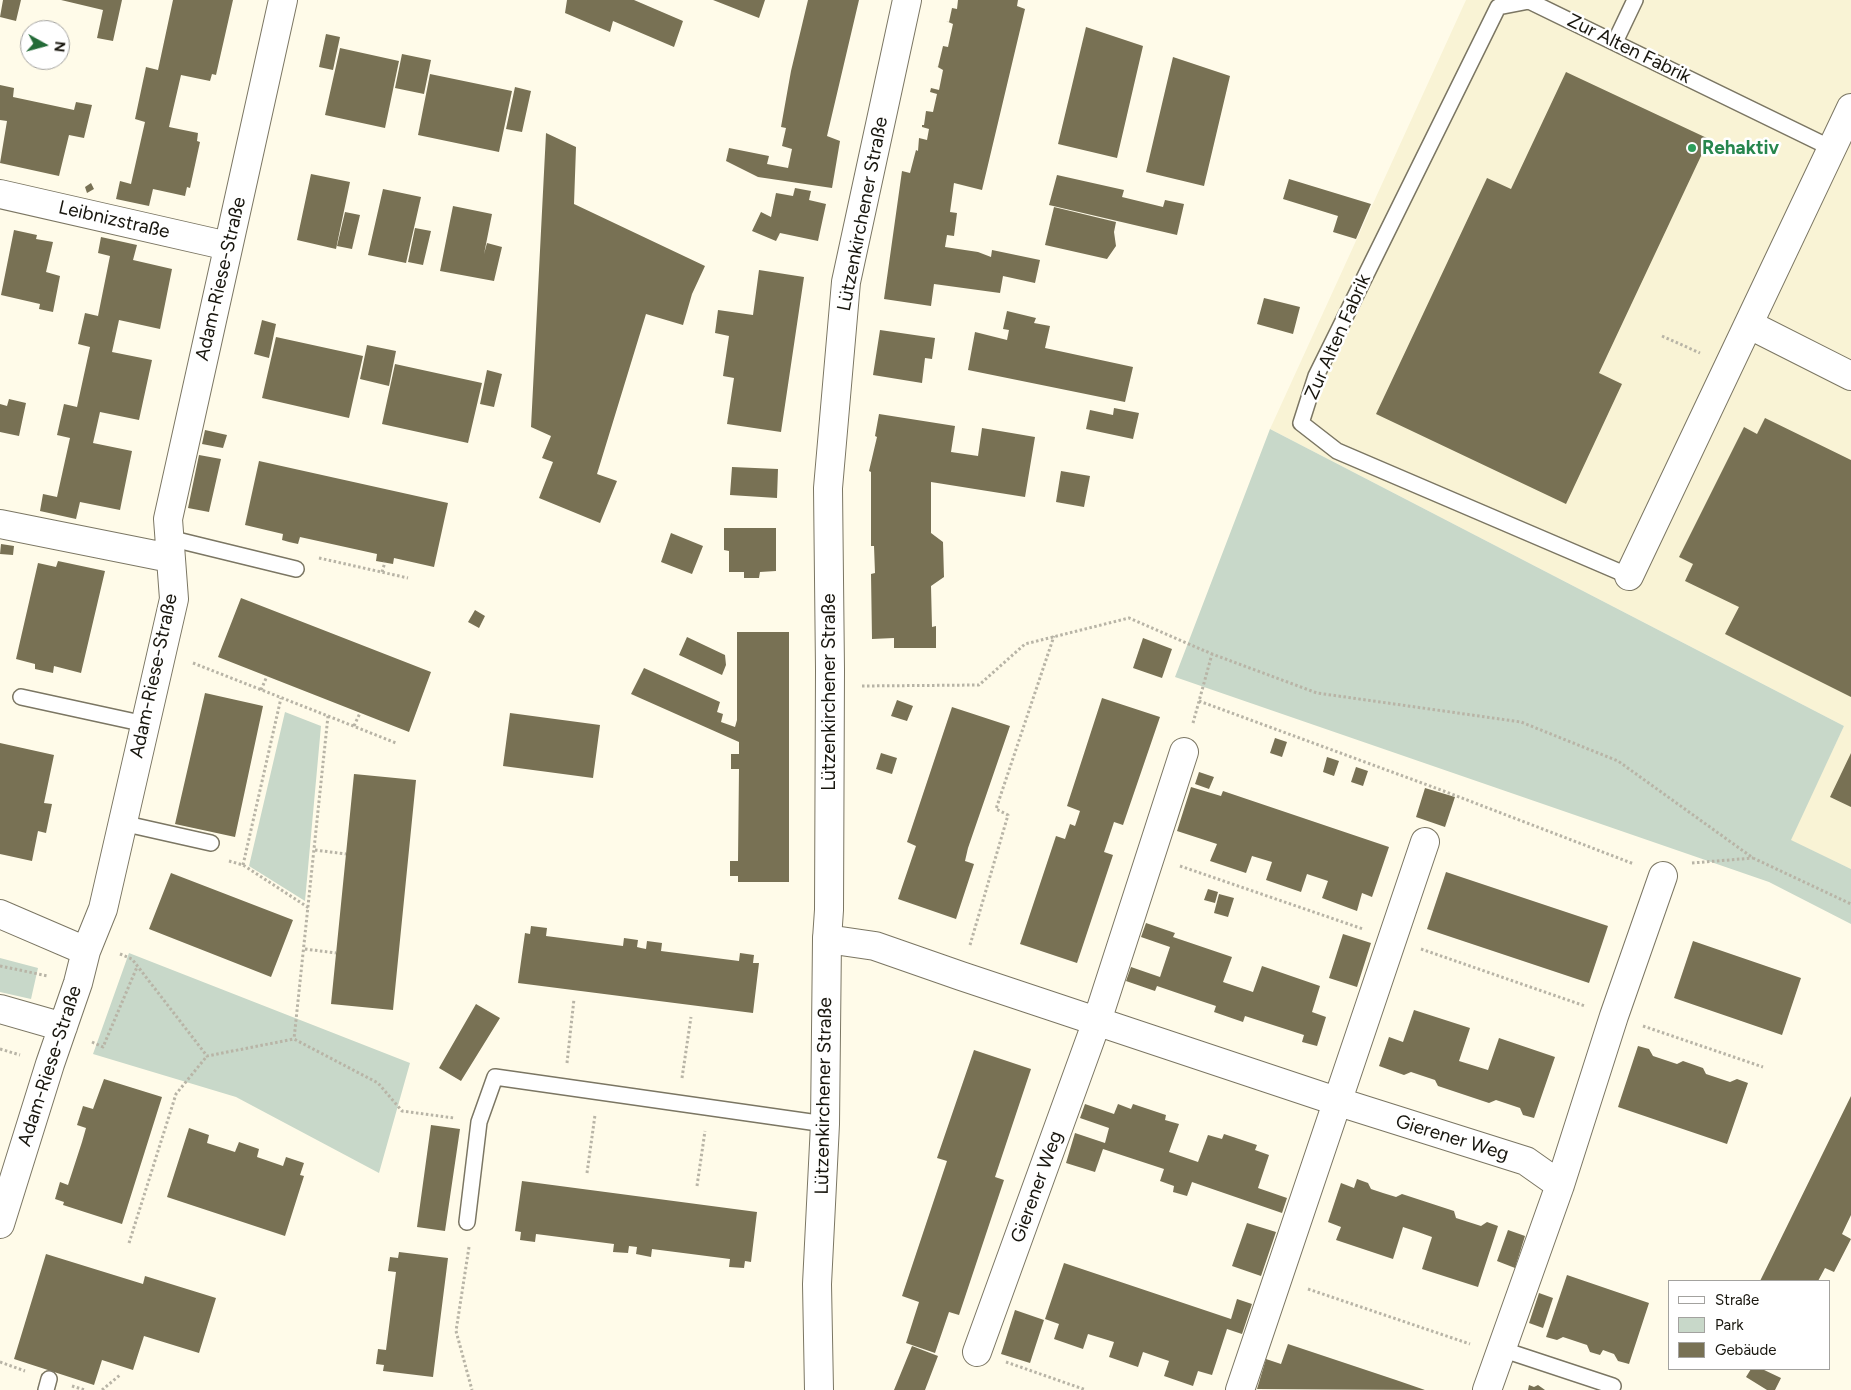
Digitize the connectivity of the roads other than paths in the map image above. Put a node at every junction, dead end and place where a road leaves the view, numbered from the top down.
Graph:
1 (283, 0) edge
2 (907, 0) edge
3 (1636, 0) edge
4 (1615, 42) junction
5 (1851, 108) edge
6 (1831, 148) junction
7 (0, 194) edge
8 (228, 246) junction
9 (1750, 325) junction
10 (1851, 376) edge
11 (0, 524) edge
12 (170, 548) junction
13 (296, 569) dead end
14 (1629, 576) joint
15 (21, 696) dead end
16 (145, 724) junction
17 (1184, 752) road end
18 (122, 823) junction
19 (211, 842) dead end
20 (1425, 842) dead end
21 (1663, 876) road end
22 (0, 914) edge
23 (827, 938) junction
24 (86, 951) junction
25 (0, 1009) edge
26 (1097, 1021) junction
27 (62, 1027) junction
28 (1339, 1102) junction
29 (825, 1124) junction
30 (1560, 1185) junction
31 (467, 1222) road end
32 (0, 1224) edge
33 (1500, 1351) junction
34 (977, 1352) road end
35 (1613, 1386) dead end
36 (819, 1390) edge
37 (1240, 1390) edge
38 (1488, 1390) edge

1 - 8 street, Adam-Riese-Straße
2 - 23 street, Lützenkirchener Straße
3 - 4 lane
4 - 6 lane, Zur Alten Fabrik
4 - 14 lane, Zur Alten Fabrik
5 - 6 street, Zur Alten Fabrik
6 - 9 street, Zur Alten Fabrik
7 - 8 street, Leibnizstraße
8 - 12 street, Adam-Riese-Straße
9 - 10 street
9 - 14 street, Zur Alten Fabrik
11 - 12 street
12 - 13 lane
12 - 16 street, Adam-Riese-Straße
15 - 16 lane
16 - 18 street, Adam-Riese-Straße
17 - 26 street, Gierener Weg
18 - 19 lane
18 - 24 street, Adam-Riese-Straße
20 - 28 street
21 - 30 street
22 - 24 street
23 - 26 street, Gierener Weg
23 - 29 street, Lützenkirchener Straße
24 - 27 street, Adam-Riese-Straße
25 - 27 street
26 - 28 street, Gierener Weg
26 - 34 street, Gierener Weg
27 - 32 street, Adam-Riese-Straße
28 - 30 street, Gierener Weg
28 - 37 street
29 - 31 lane
29 - 36 street, Lützenkirchener Straße
30 - 33 street
33 - 35 lane
33 - 38 street

